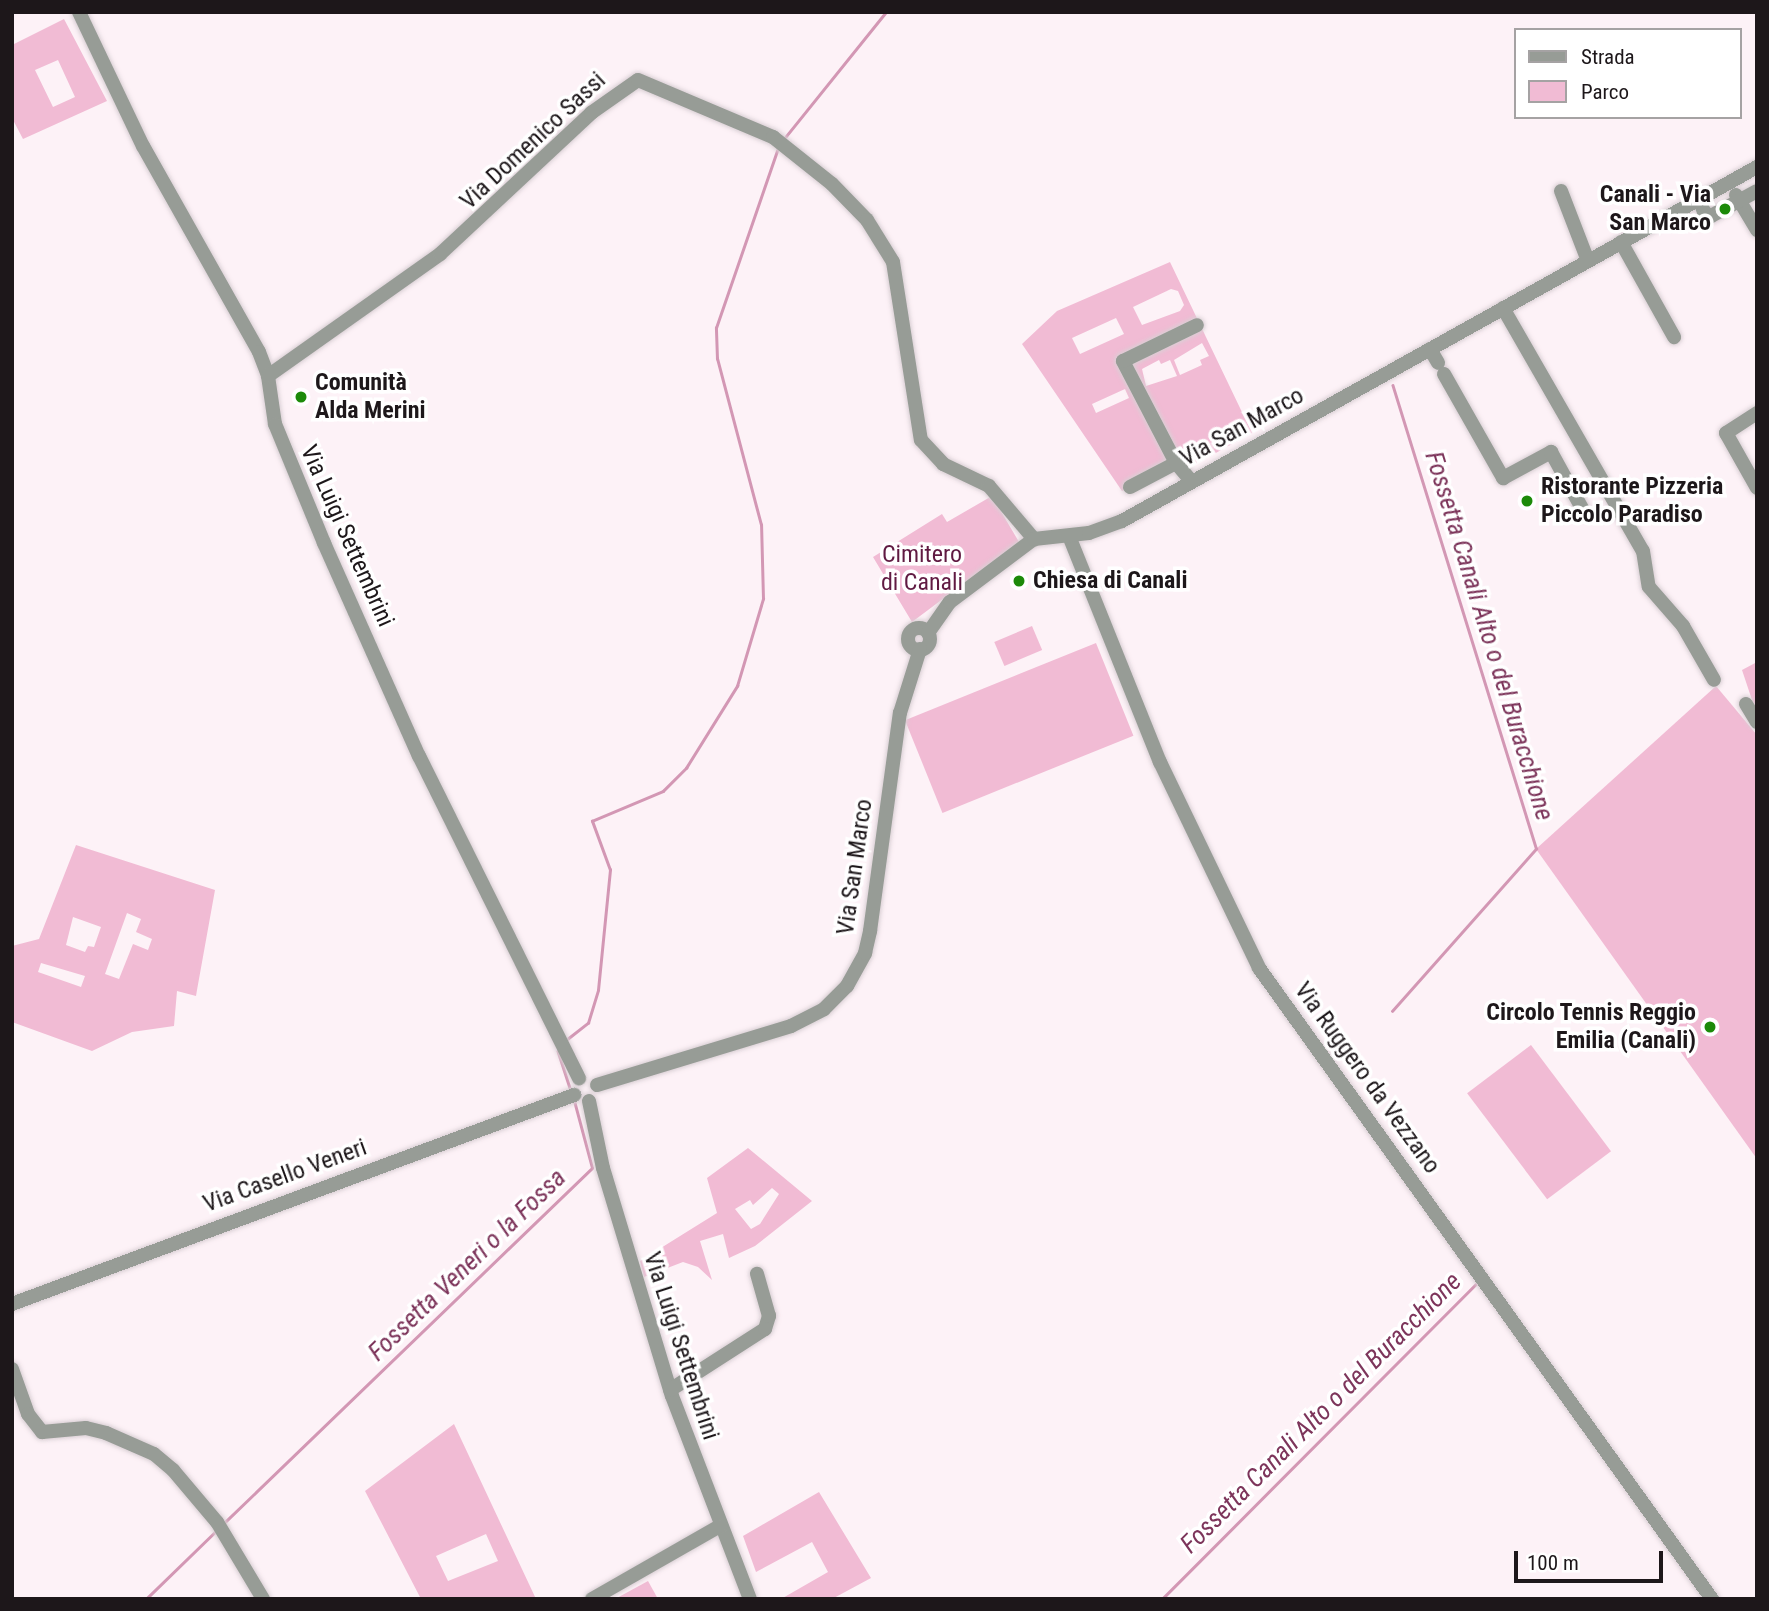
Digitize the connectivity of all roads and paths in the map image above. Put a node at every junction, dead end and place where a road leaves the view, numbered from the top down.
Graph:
1 (79, 12) edge
2 (1757, 167) edge
3 (1729, 182) junction
4 (1561, 191) dead end
5 (1757, 191) edge
6 (1699, 199) junction
7 (1740, 201) junction
8 (1757, 230) edge
9 (1621, 242) junction
10 (1588, 261) junction
11 (1503, 308) junction
12 (1197, 325) dead end
13 (1674, 337) dead end
14 (1430, 348) junction
15 (268, 376) junction
16 (1757, 412) edge
17 (1176, 463) junction
18 (1191, 481) junction
19 (1130, 487) dead end
20 (1757, 488) edge
21 (1583, 510) dead end
22 (1069, 536) junction
23 (1034, 539) junction
24 (1714, 680) dead end
25 (1746, 704) dead end
26 (1757, 722) edge
27 (579, 1078) junction
28 (597, 1085) junction
29 (572, 1096) junction
30 (589, 1101) junction
31 (757, 1274) dead end
32 (12, 1304) edge
33 (12, 1369) edge
34 (670, 1390) junction
35 (720, 1526) junction
36 (263, 1599) edge
37 (592, 1599) edge
38 (750, 1599) edge
39 (1712, 1599) edge

1 - 15 street, Via Luigi Settembrini
2 - 3 street, Via San Marco
3 - 6 street, Via San Marco
3 - 7 street
4 - 10 street
5 - 7 street
6 - 7 street
6 - 9 street, Via San Marco
7 - 8 street
9 - 10 street, Via San Marco
9 - 13 street
10 - 11 street, Via San Marco
11 - 14 street, Via San Marco
11 - 24 street
12 - 17 street
14 - 18 street, Via San Marco
14 - 21 street
15 - 23 street, Via Domenico Sassi
15 - 27 street, Via Luigi Settembrini
16 - 20 street
17 - 18 street
17 - 19 street
18 - 22 street, Via San Marco
22 - 23 street, Via San Marco
22 - 39 street, Via Ruggero da Vezzano
23 - 28 street, Via San Marco
25 - 26 street
27 - 28 street
27 - 29 street
28 - 30 street
29 - 30 street
29 - 32 street, Via Casello Veneri
30 - 34 street, Via Luigi Settembrini
31 - 34 street
33 - 36 street
34 - 35 street, Via Luigi Settembrini
35 - 37 street
35 - 38 street, Via Luigi Settembrini

